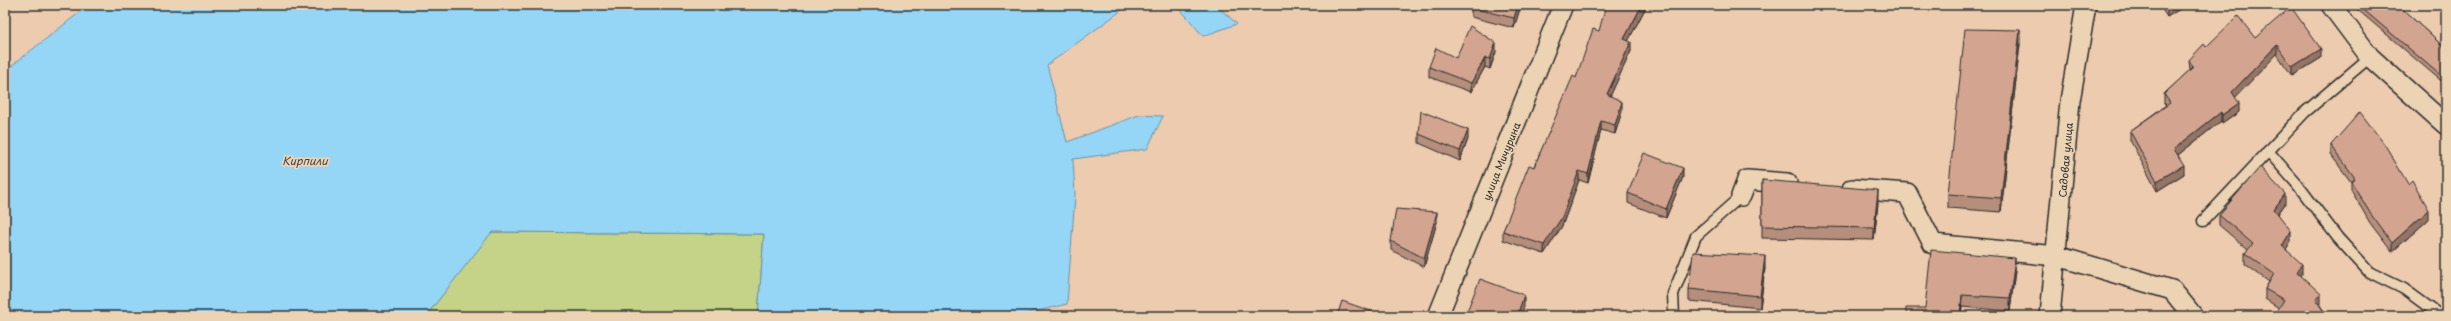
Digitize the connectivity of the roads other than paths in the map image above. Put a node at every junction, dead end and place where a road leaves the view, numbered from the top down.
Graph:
1 (1563, 5) edge
2 (2086, 5) edge
3 (2331, 5) edge
4 (2370, 57) junction
5 (2446, 125) edge
6 (2268, 151) junction
7 (1808, 185) edge
8 (1831, 187) edge
9 (1741, 196) joint
10 (2203, 221) dead end
11 (2057, 256) junction
12 (1438, 316) edge
13 (1674, 316) edge
14 (2050, 316) edge
15 (2193, 316) edge
16 (2441, 316) edge

1 - 12 street, улица Мичурина
2 - 11 street, Садовая улица
3 - 4 street
4 - 5 street
4 - 6 lane
6 - 10 lane
6 - 16 lane
7 - 9 street
8 - 11 street
9 - 13 lane
11 - 14 street, Садовая улица
11 - 15 street

